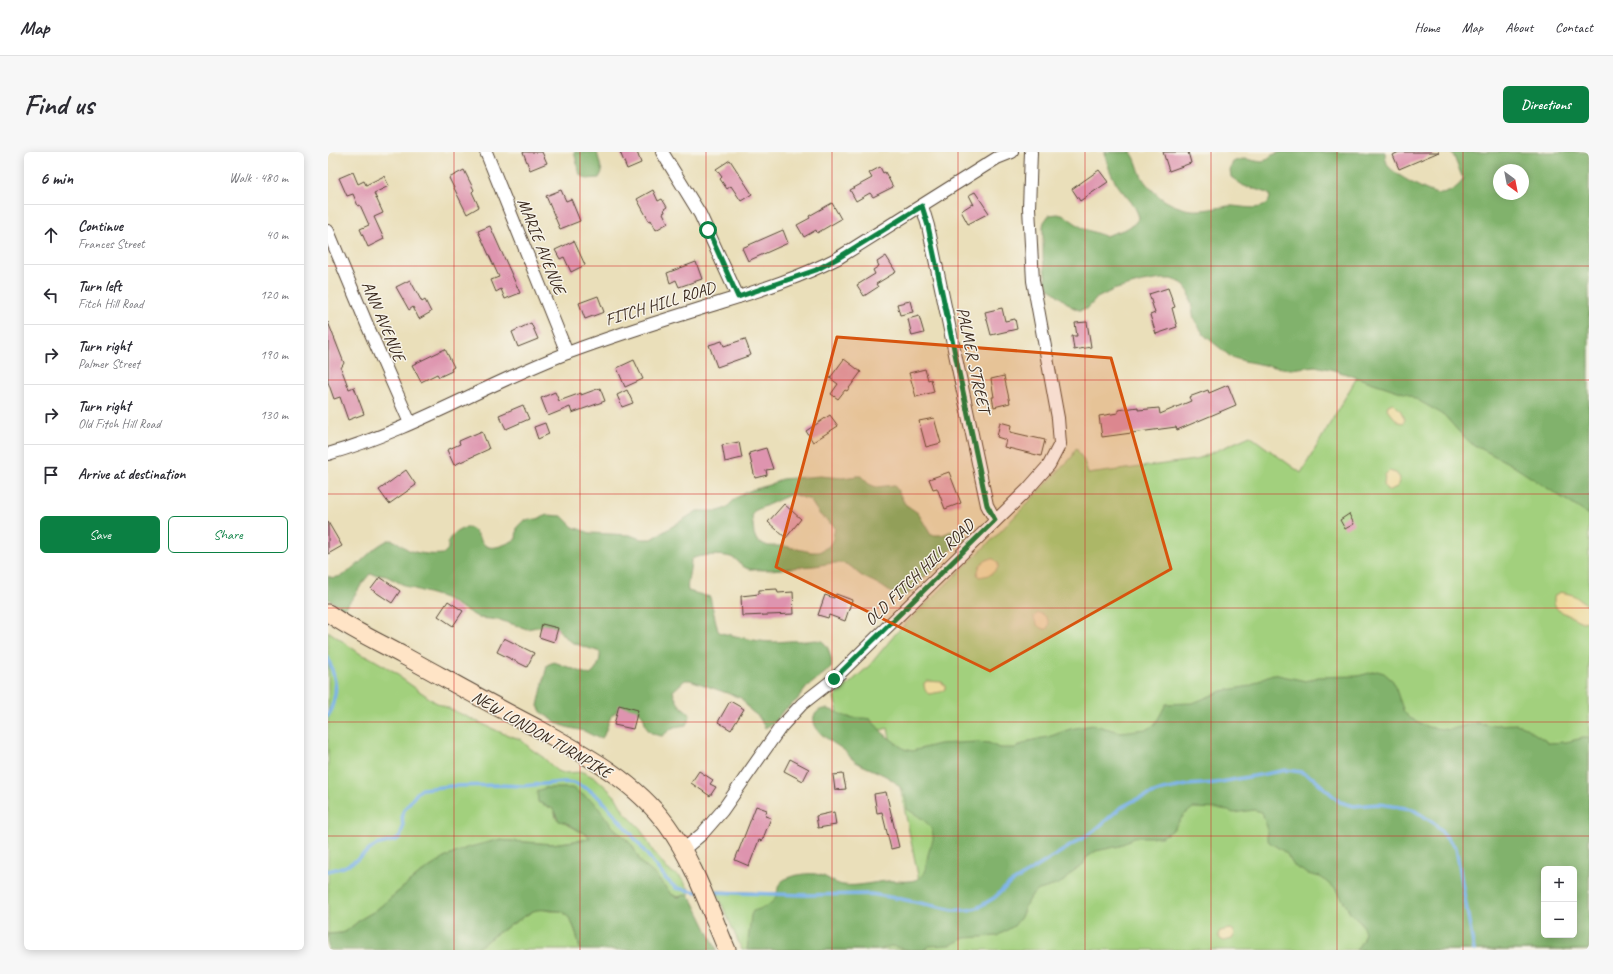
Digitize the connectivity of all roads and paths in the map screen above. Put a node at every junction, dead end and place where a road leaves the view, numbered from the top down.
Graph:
1 (486, 152) edge
2 (662, 152) edge
3 (1012, 152) edge
4 (1031, 152) edge
5 (922, 206) junction
6 (328, 231) edge
7 (738, 297) junction
8 (567, 353) junction
9 (410, 423) junction
10 (328, 454) edge
11 (995, 520) junction
12 (328, 613) edge
13 (683, 850) junction
14 (727, 950) edge

1 - 8 street, MARIE AVENUE
2 - 7 street
3 - 5 street, FITCH HILL ROAD
4 - 11 street, OLD FITCH HILL ROAD
5 - 7 street, FITCH HILL ROAD
5 - 11 street, PALMER STREET
6 - 9 street, ANN AVENUE
7 - 8 street, FITCH HILL ROAD
8 - 9 street, FITCH HILL ROAD
9 - 10 street, FITCH HILL ROAD
11 - 13 street, OLD FITCH HILL ROAD
12 - 13 main road, NEW LONDON TURNPIKE
13 - 14 main road, NEW LONDON TURNPIKE

